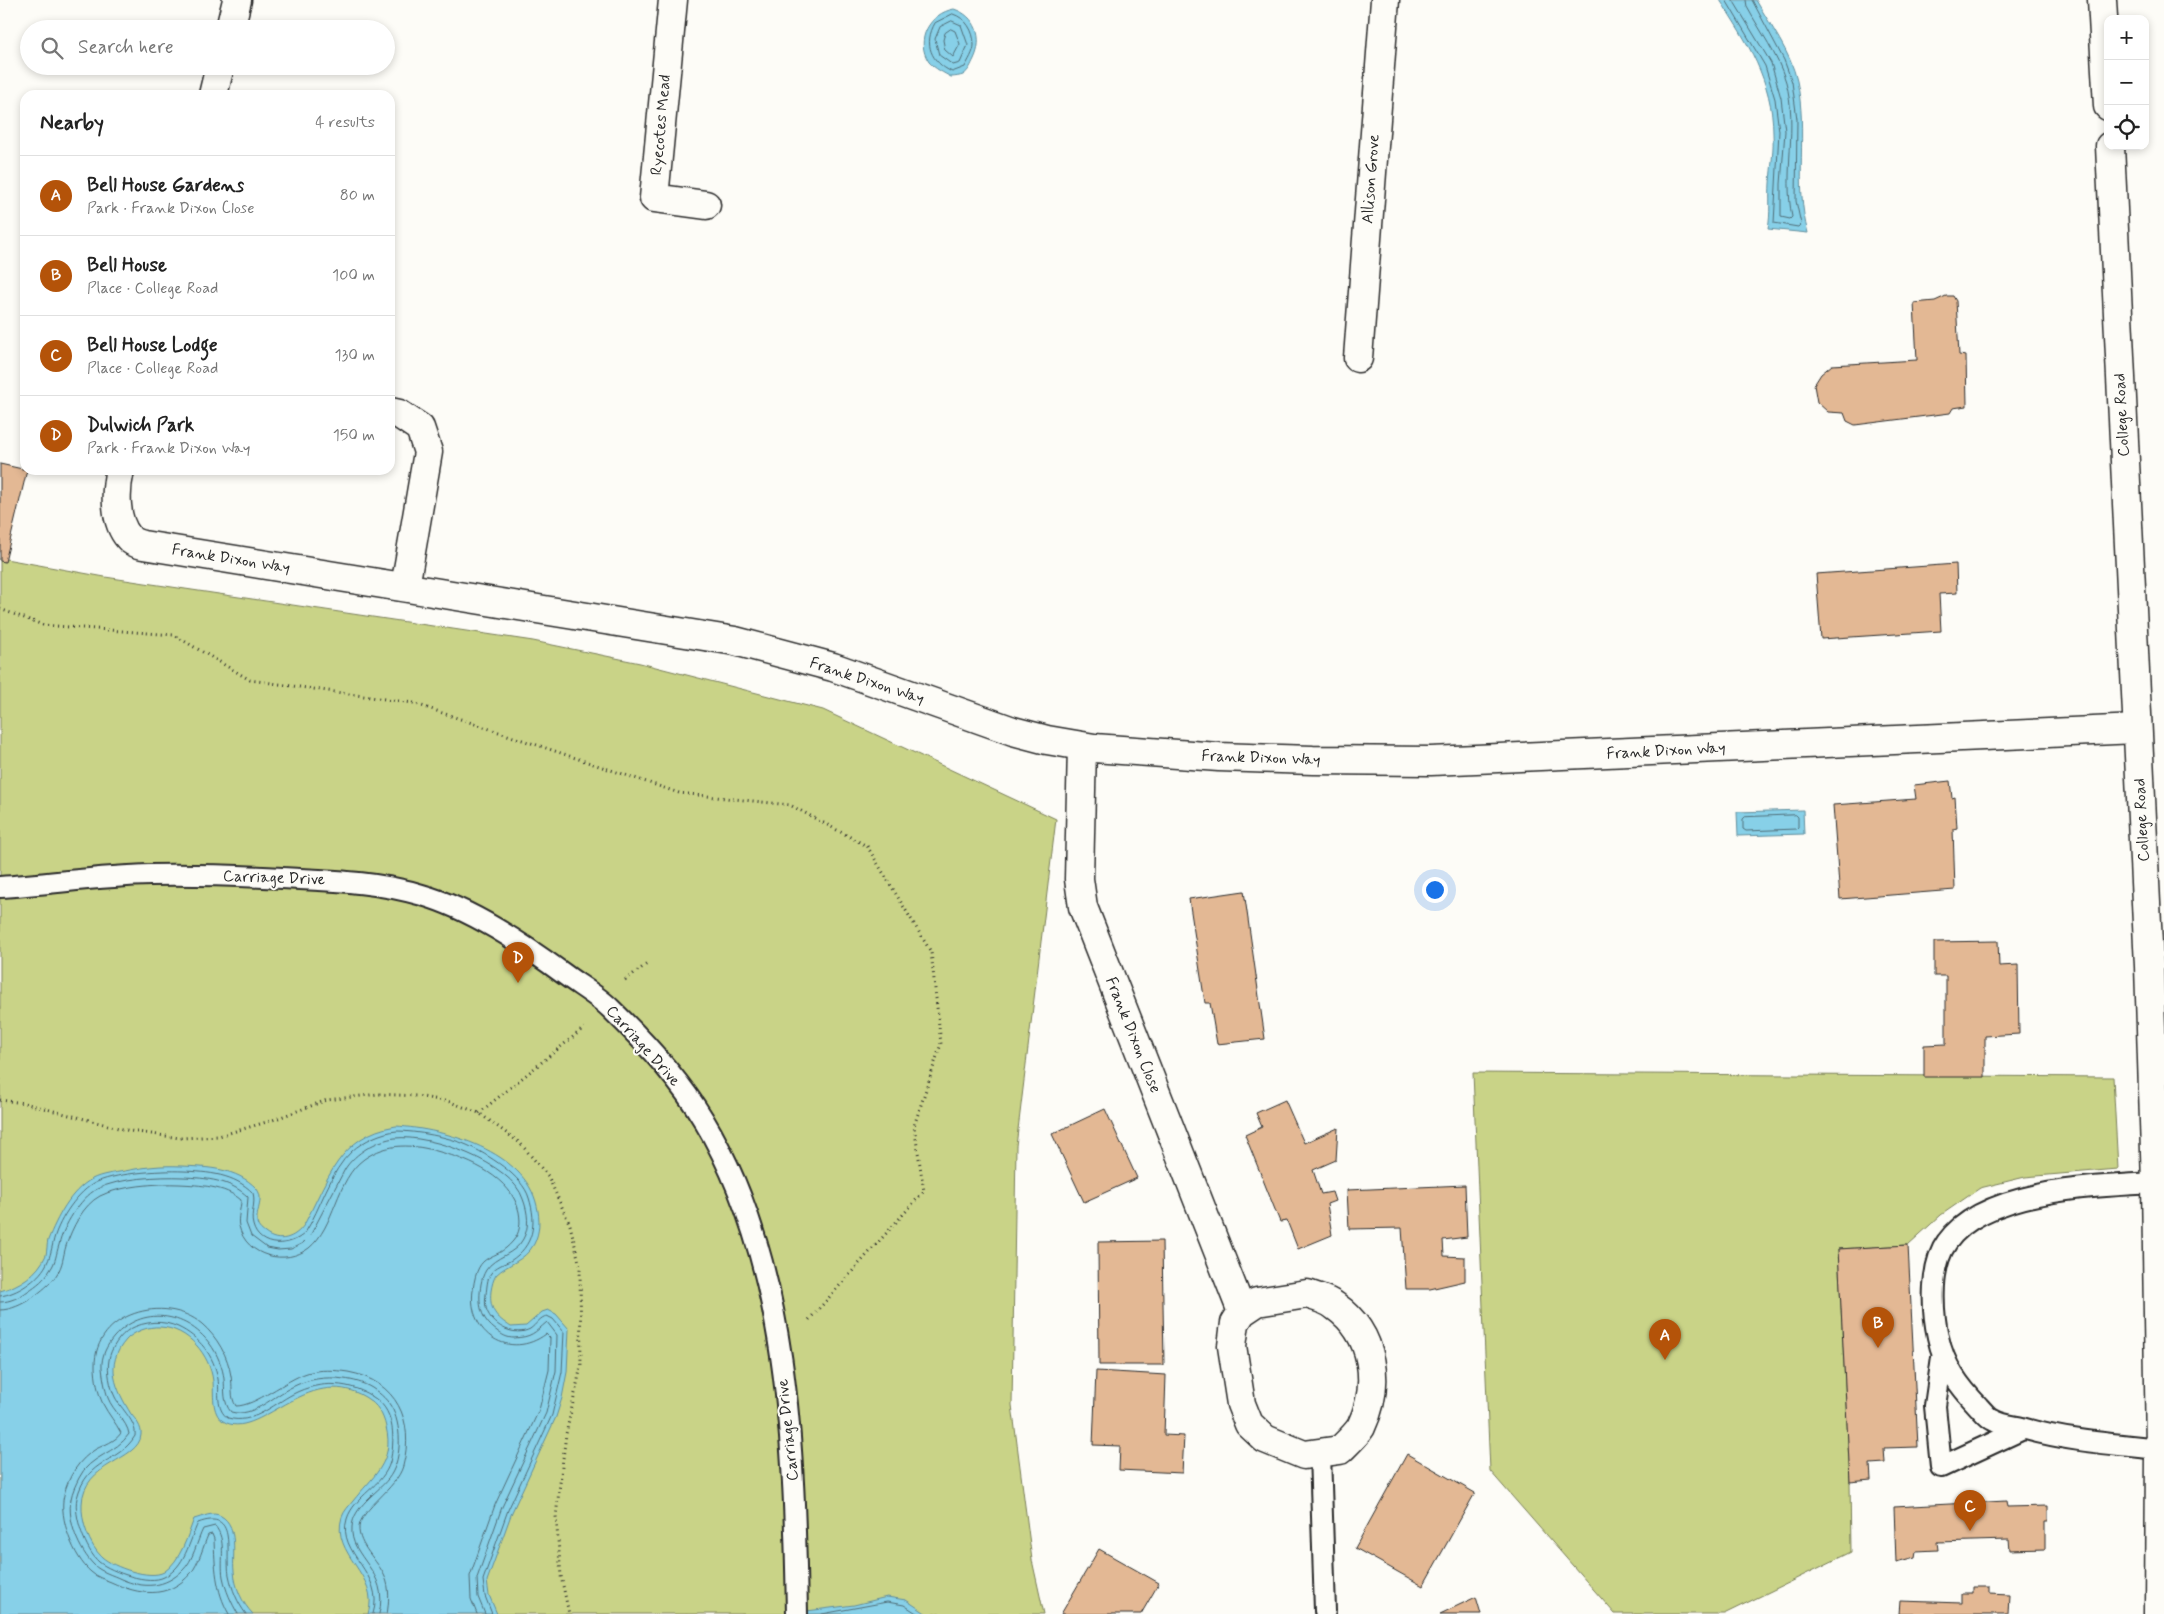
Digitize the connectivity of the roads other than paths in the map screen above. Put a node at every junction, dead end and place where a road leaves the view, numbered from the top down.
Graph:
1 (237, 0) edge
2 (673, 0) edge
3 (1385, 0) edge
4 (2102, 0) edge
5 (232, 20) edge
6 (218, 75) edge
7 (214, 90) edge
8 (2108, 105) edge
9 (2110, 150) edge
10 (706, 205) dead end
11 (1358, 358) dead end
12 (395, 413) edge
13 (120, 475) edge
14 (405, 587) junction
15 (2137, 729) junction
16 (1082, 746) junction
17 (0, 887) edge
18 (2158, 1096) edge
19 (2156, 1183) junction
20 (1242, 1312) junction
21 (1942, 1357) junction
22 (2023, 1429) junction
23 (2160, 1448) junction
24 (1320, 1453) junction
25 (1325, 1611) dead end
26 (797, 1614) edge
27 (2159, 1614) edge

1 - 5 street
2 - 10 street, Ryecotes Mead
3 - 11 street, Allison Grove
4 - 8 street
6 - 7 street
9 - 15 street, College Road
12 - 14 street
13 - 14 street, Frank Dixon Way
14 - 16 street, Frank Dixon Way
15 - 16 street, Frank Dixon Way
15 - 18 street, College Road
16 - 20 street, Frank Dixon Close
17 - 26 lane, Carriage Drive
18 - 19 street, College Road
19 - 21 lane
19 - 23 street, College Road
20 - 24 street
20 - 24 street
21 - 22 lane
21 - 22 lane
22 - 23 lane
23 - 27 street, College Road
24 - 25 lane

